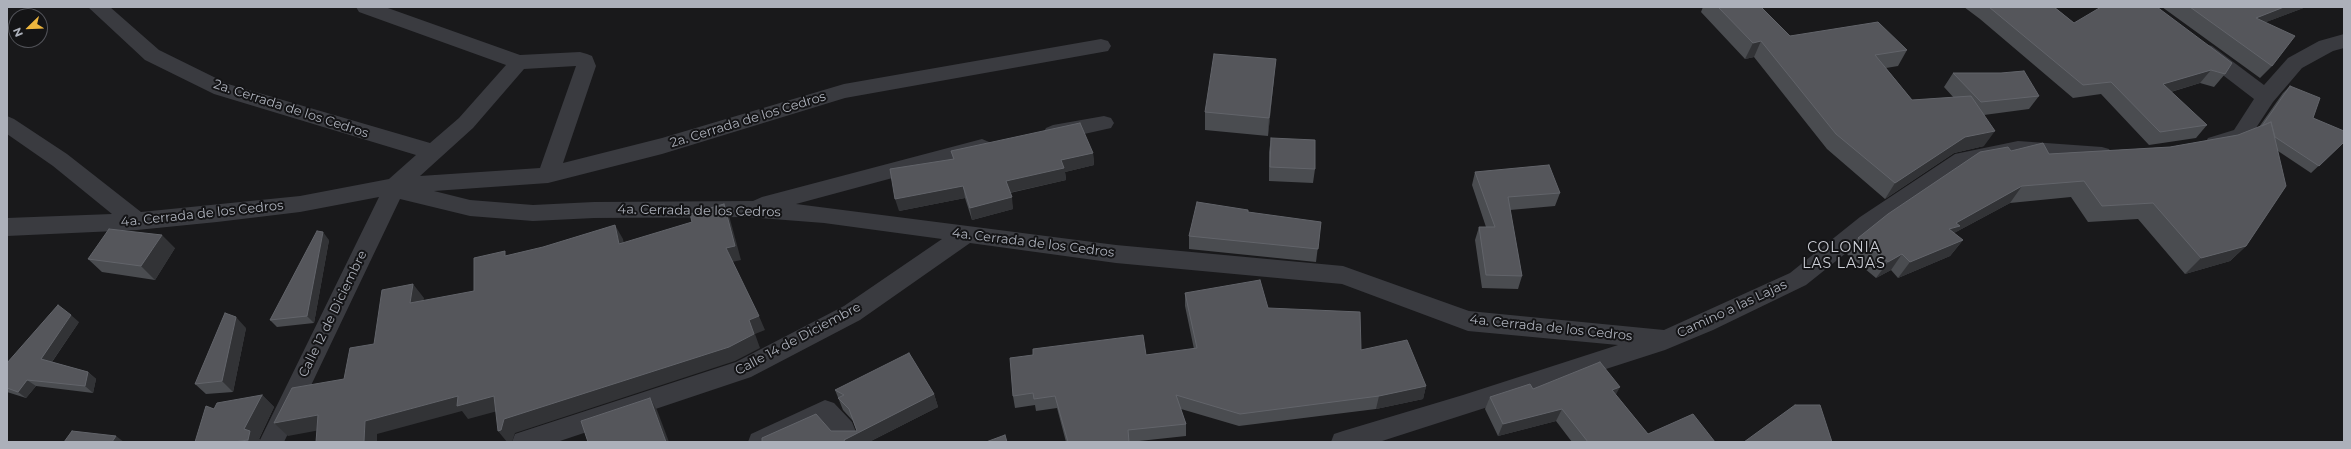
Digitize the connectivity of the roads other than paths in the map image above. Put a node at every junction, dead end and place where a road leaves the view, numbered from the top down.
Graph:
1 (98, 7) edge
2 (366, 7) edge
3 (2191, 40) edge
4 (2344, 41) edge
5 (1101, 46) dead end
6 (519, 62) junction
7 (2266, 97) junction
8 (1104, 123) dead end
9 (7, 124) edge
10 (1034, 137) edge
11 (1002, 143) edge
12 (2193, 147) edge
13 (434, 152) junction
14 (2124, 155) edge
15 (548, 175) junction
16 (395, 186) junction
17 (747, 209) junction
18 (137, 221) junction
19 (7, 227) edge
20 (965, 235) junction
21 (1665, 340) junction
22 (271, 442) edge
23 (524, 442) edge
24 (760, 442) edge
25 (848, 442) edge
26 (1343, 442) edge

1 - 13 street, 2a. Cerrada de los Cedros
2 - 6 street
3 - 7 street
4 - 7 street
5 - 15 street, 2a. Cerrada de los Cedros
6 - 13 street
6 - 15 street
7 - 12 street
8 - 10 street
9 - 18 street
11 - 17 street
13 - 16 street
14 - 21 street, Camino a las Lajas
15 - 16 street, 2a. Cerrada de los Cedros
16 - 17 street, 4a. Cerrada de los Cedros
16 - 18 street, 4a. Cerrada de los Cedros
16 - 22 street, Calle 12 de Diciembre
17 - 20 street, 4a. Cerrada de los Cedros
18 - 19 street, 4a. Cerrada de los Cedros
20 - 21 street, 4a. Cerrada de los Cedros
20 - 23 street, Calle 14 de Diciembre
21 - 26 street, Camino a las Lajas
24 - 25 street

